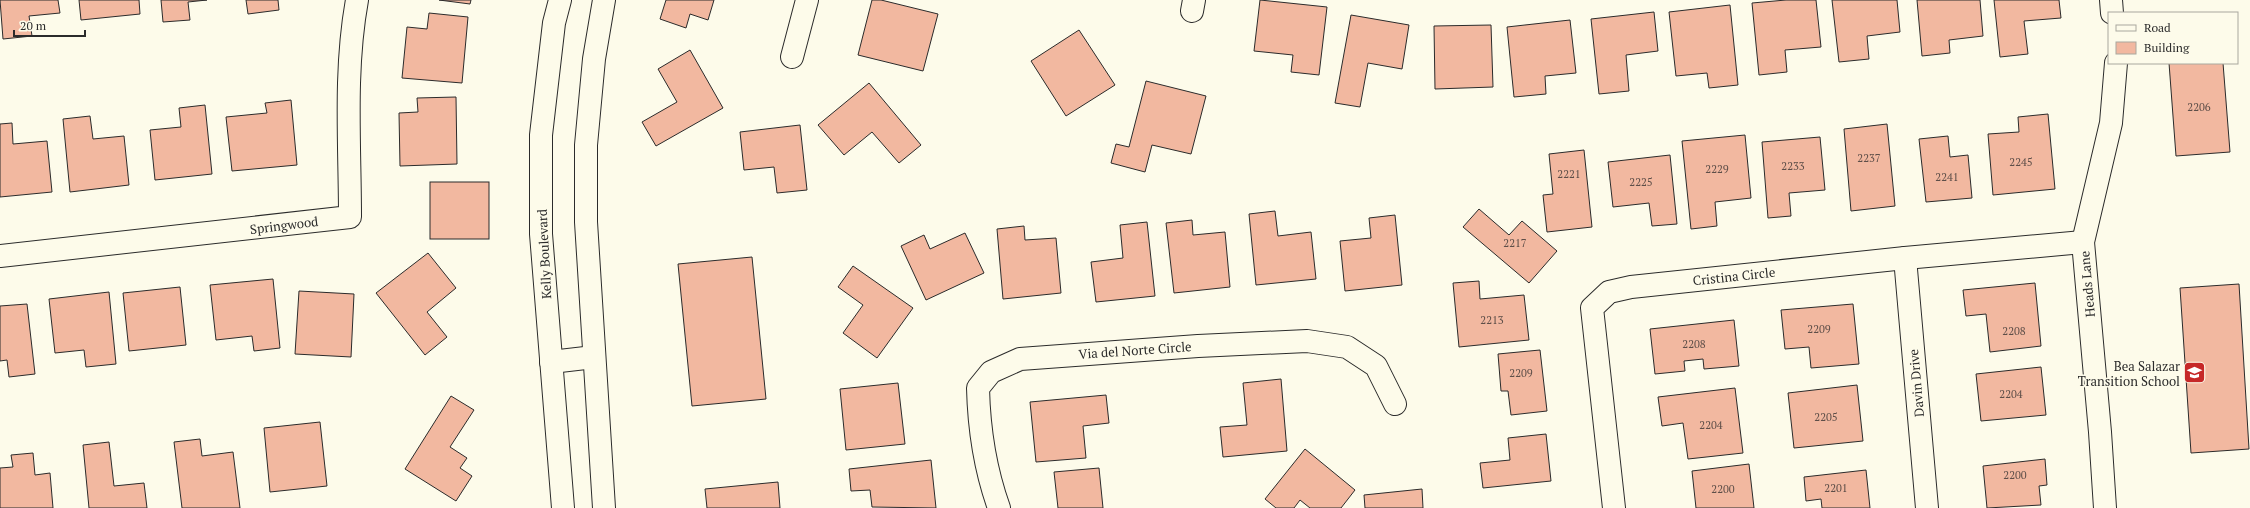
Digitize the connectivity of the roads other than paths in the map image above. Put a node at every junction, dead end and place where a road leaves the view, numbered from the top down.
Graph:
1 (358, 0) edge
2 (560, 0) edge
3 (604, 0) edge
4 (807, 0) edge
5 (2111, 0) edge
6 (2112, 12) edge
7 (792, 57) dead end
8 (2116, 64) edge
9 (2083, 242) junction
10 (0, 256) edge
11 (1905, 258) junction
12 (594, 357) junction
13 (551, 362) junction
14 (1395, 404) dead end
15 (563, 508) edge
16 (604, 508) edge
17 (999, 508) edge
18 (1614, 508) edge
19 (1927, 508) edge
20 (2105, 508) edge

1 - 10 street, Springwood
2 - 13 street, Kelly Boulevard
3 - 12 street
4 - 7 street
5 - 6 street
8 - 9 street, Heads Lane
9 - 11 street, Cristina Circle
9 - 20 street, Heads Lane
11 - 18 street, Cristina Circle
11 - 19 street, Davin Drive
12 - 13 street
12 - 16 street
13 - 15 street, Kelly Boulevard
14 - 17 street, Via del Norte Circle

